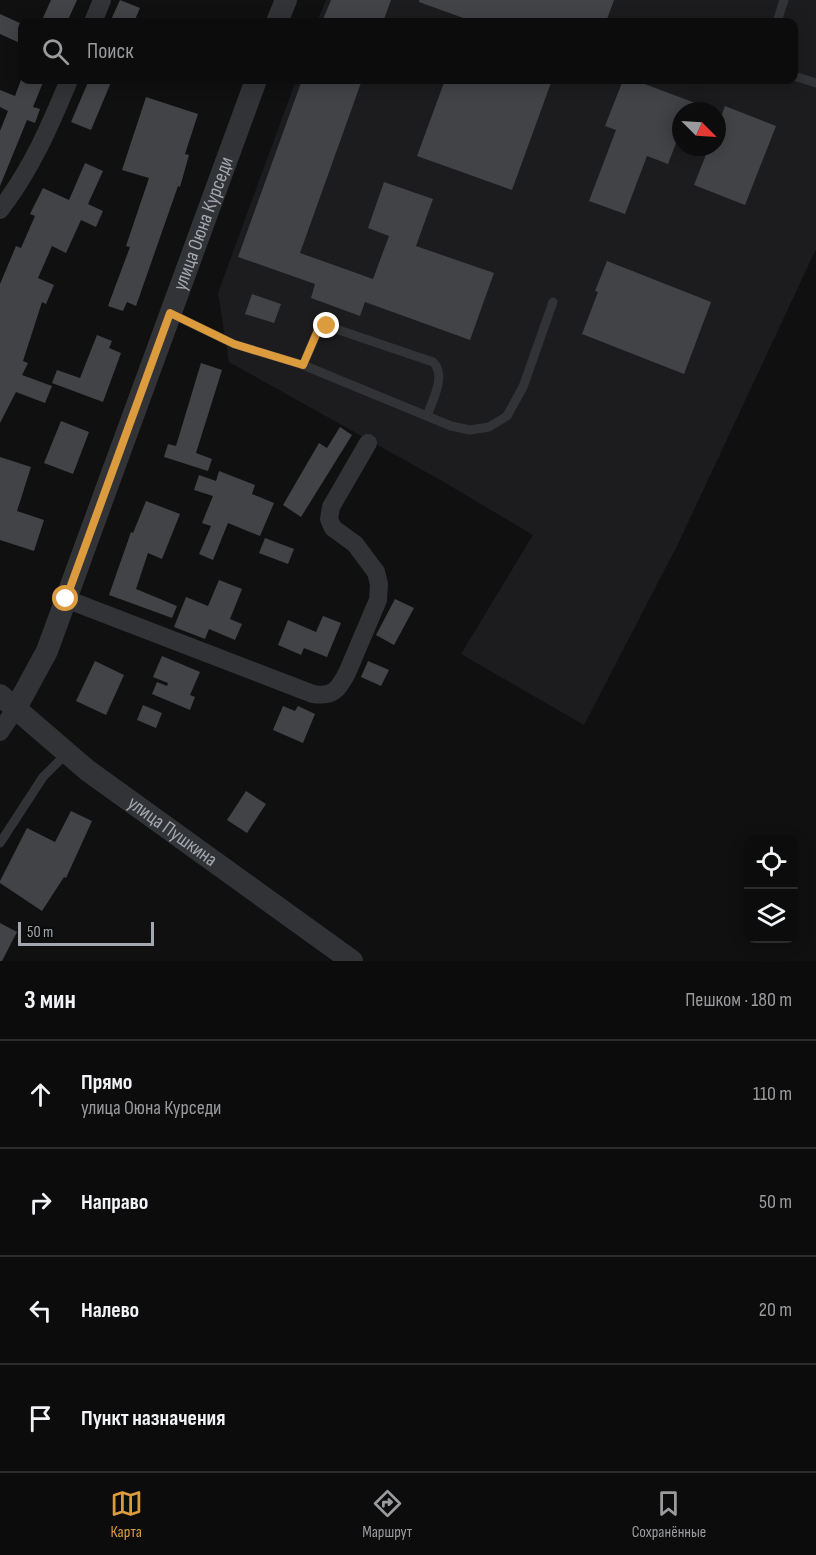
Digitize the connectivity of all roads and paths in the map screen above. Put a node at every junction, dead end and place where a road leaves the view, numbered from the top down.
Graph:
1 (102, 0) edge
2 (286, 0) edge
3 (784, 0) edge
4 (95, 18) edge
5 (279, 18) edge
6 (778, 18) edge
7 (798, 77) edge
8 (816, 83) edge
9 (67, 84) edge
10 (255, 84) edge
11 (0, 210) edge
12 (553, 302) dead end
13 (170, 313) junction
14 (303, 365) junction
15 (427, 416) junction
16 (368, 443) dead end
17 (66, 599) junction
18 (8, 702) edge
19 (0, 732) edge
20 (67, 753) junction
21 (3, 829) edge
22 (0, 843) edge
23 (352, 961) edge

1 - 4 street
2 - 5 street
3 - 6 lane
7 - 8 lane
9 - 11 street
10 - 13 street, улица Оюна Курседи
12 - 15 lane
13 - 14 lane
13 - 17 street, улица Оюна Курседи
14 - 15 lane
14 - 15 lane
16 - 17 street
17 - 18 street, улица Оюна Курседи
18 - 19 street, улица Оюна Курседи
18 - 20 street, улица Пушкина
20 - 21 lane
20 - 23 street, улица Пушкина
21 - 22 lane

